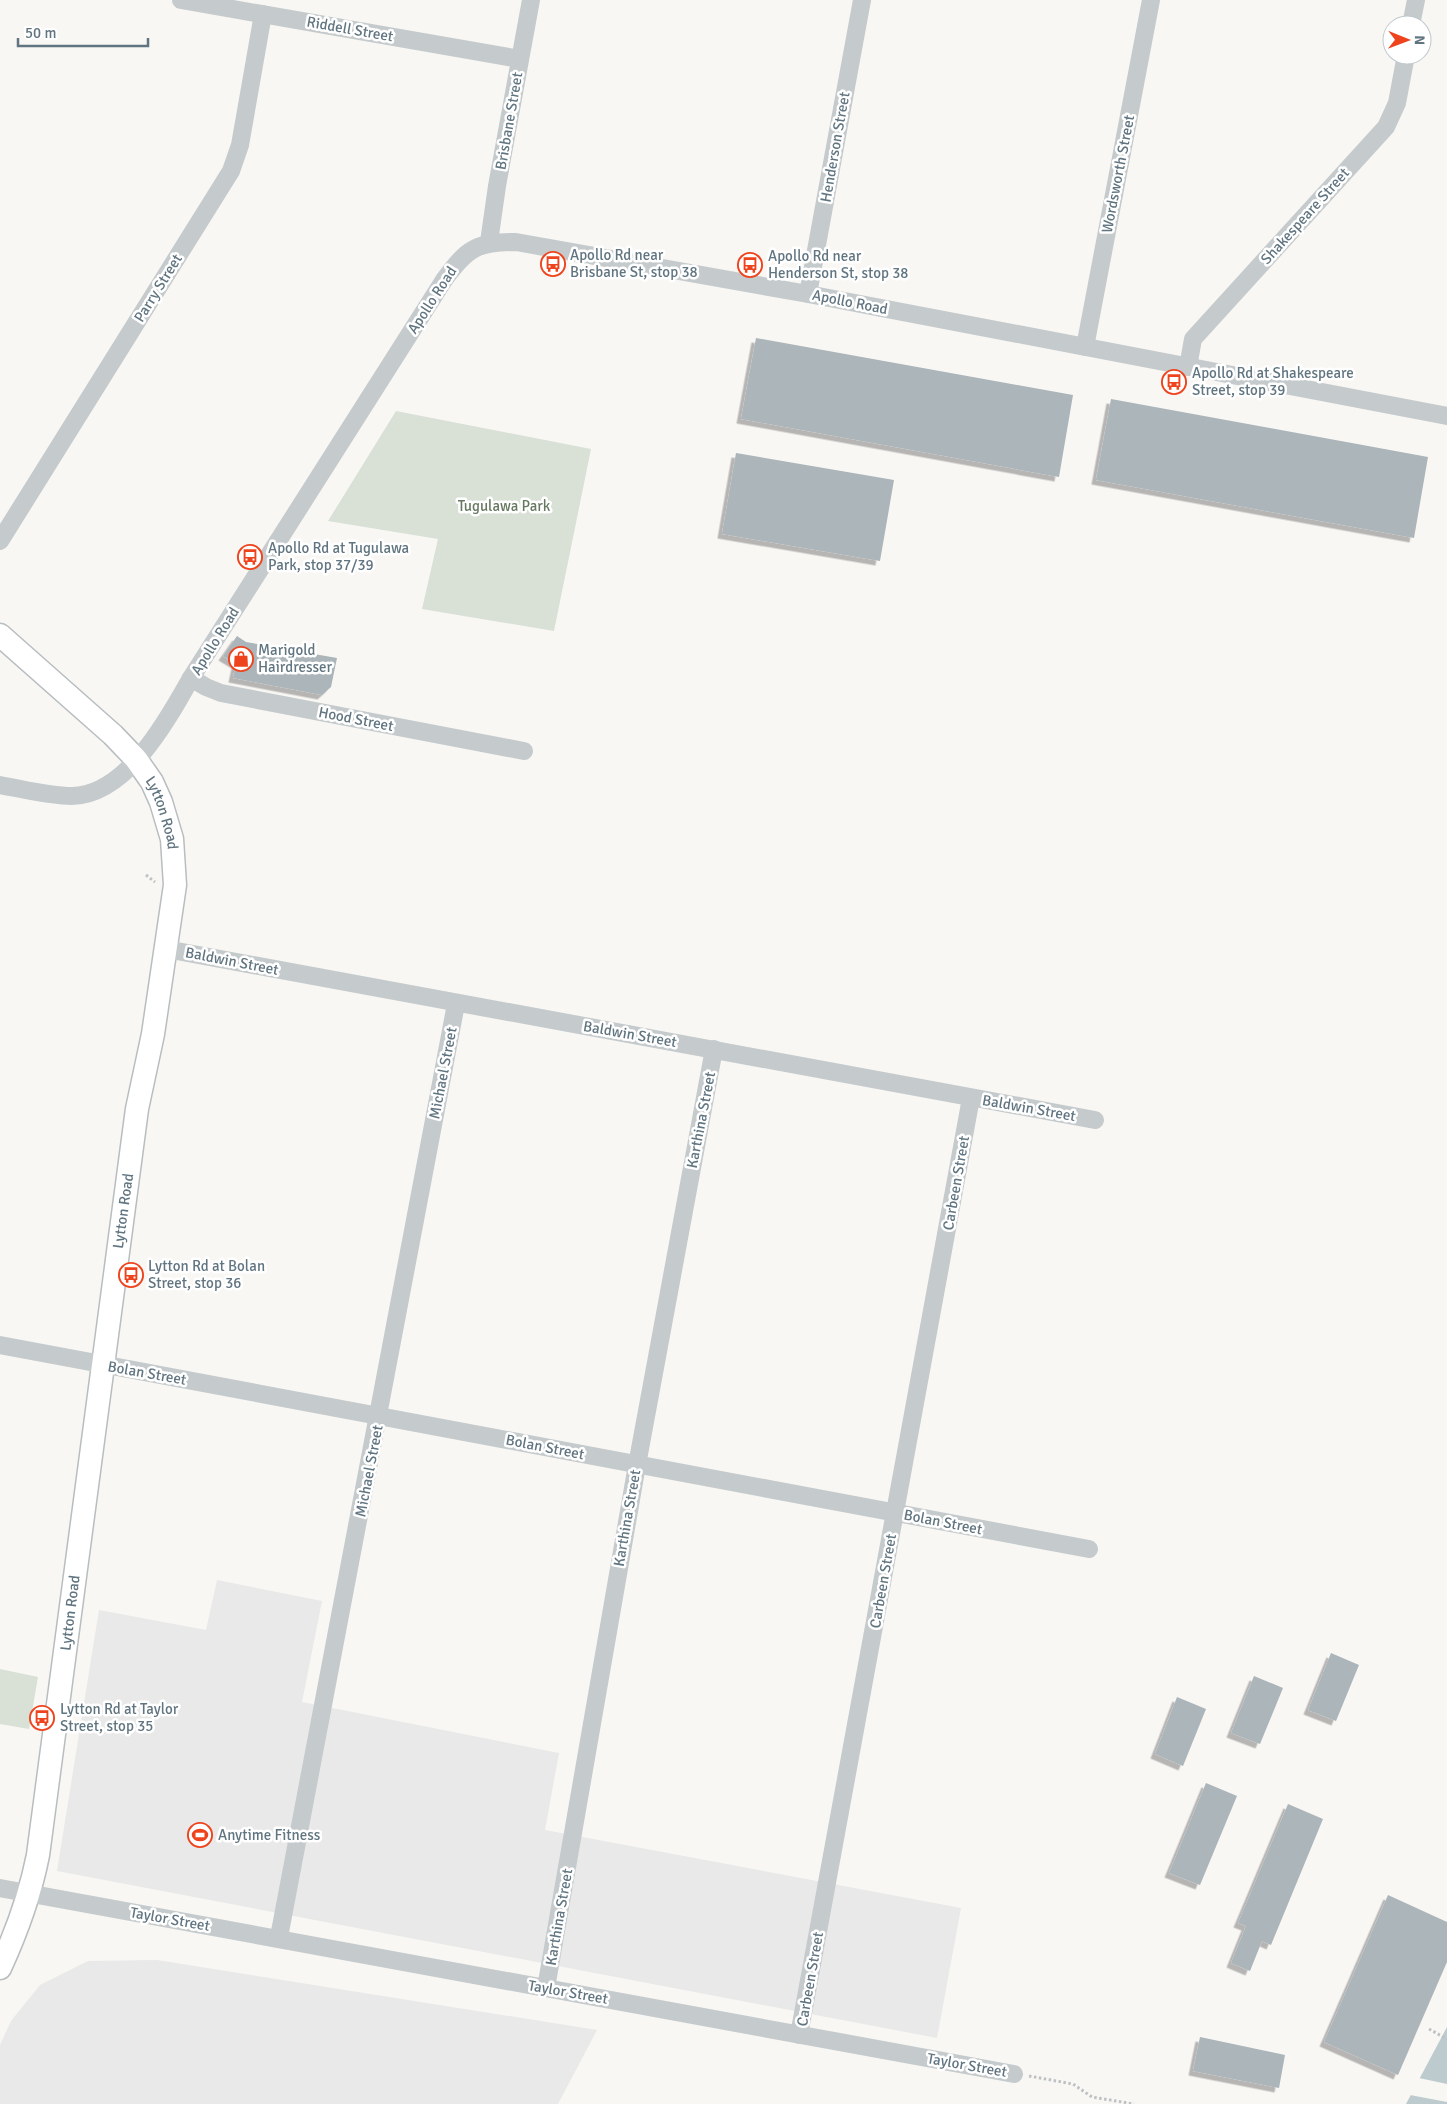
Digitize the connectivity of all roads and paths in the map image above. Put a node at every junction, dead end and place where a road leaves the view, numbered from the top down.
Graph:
1 (181, 0) edge
2 (531, 0) edge
3 (862, 0) edge
4 (1150, 0) edge
5 (1416, 0) edge
6 (263, 14) junction
7 (1413, 15) edge
8 (520, 59) junction
9 (1404, 65) edge
10 (489, 242) junction
11 (808, 294) junction
12 (1085, 347) junction
13 (1188, 367) junction
14 (1447, 416) edge
15 (0, 541) edge
16 (0, 635) edge
17 (192, 678) junction
18 (524, 751) dead end
19 (136, 759) junction
20 (0, 785) edge
21 (166, 949) junction
22 (456, 1004) junction
23 (714, 1049) junction
24 (971, 1098) junction
25 (1095, 1120) dead end
26 (0, 1345) edge
27 (103, 1365) junction
28 (380, 1415) junction
29 (637, 1465) junction
30 (896, 1513) junction
31 (1089, 1549) dead end
32 (0, 1888) edge
33 (30, 1895) junction
34 (279, 1937) junction
35 (0, 1968) edge
36 (546, 1988) junction
37 (1429, 2029) dead end
38 (799, 2034) junction
39 (1447, 2039) edge
40 (1014, 2074) joint
41 (1134, 2104) edge

1 - 6 street, Riddell Street
2 - 8 street, Brisbane Street
3 - 11 street, Henderson Street
4 - 12 street, Wordsworth Street
5 - 7 street
6 - 8 street, Riddell Street
6 - 15 street, Parry Street
8 - 10 street, Brisbane Street
9 - 13 street, Shakespeare Street
10 - 11 street, Apollo Road
10 - 17 street, Apollo Road
11 - 12 street, Apollo Road
12 - 13 street, Apollo Road
13 - 14 street, Apollo Road
16 - 19 main road, Lytton Road
17 - 18 street, Hood Street
17 - 19 street, Apollo Road
19 - 20 street, Apollo Road
19 - 21 main road, Lytton Road
21 - 22 street, Baldwin Street
21 - 27 main road, Lytton Road
22 - 23 street, Baldwin Street
22 - 28 street, Michael Street
23 - 24 street, Baldwin Street
23 - 29 street, Karthina Street
24 - 25 street, Baldwin Street
24 - 30 street, Carbeen Street
26 - 27 street, Bolan Street
27 - 28 street, Bolan Street
27 - 33 main road, Lytton Road
28 - 29 street, Bolan Street
28 - 34 street, Michael Street
29 - 30 street, Bolan Street
29 - 36 street, Karthina Street
30 - 31 street, Bolan Street
30 - 38 street, Carbeen Street
32 - 33 street, Taylor Street
33 - 34 street, Taylor Street
33 - 35 main road, Lytton Road
34 - 36 street, Taylor Street
36 - 38 street, Taylor Street
37 - 39 path
38 - 40 street, Taylor Street
40 - 41 path, Taylor Street

